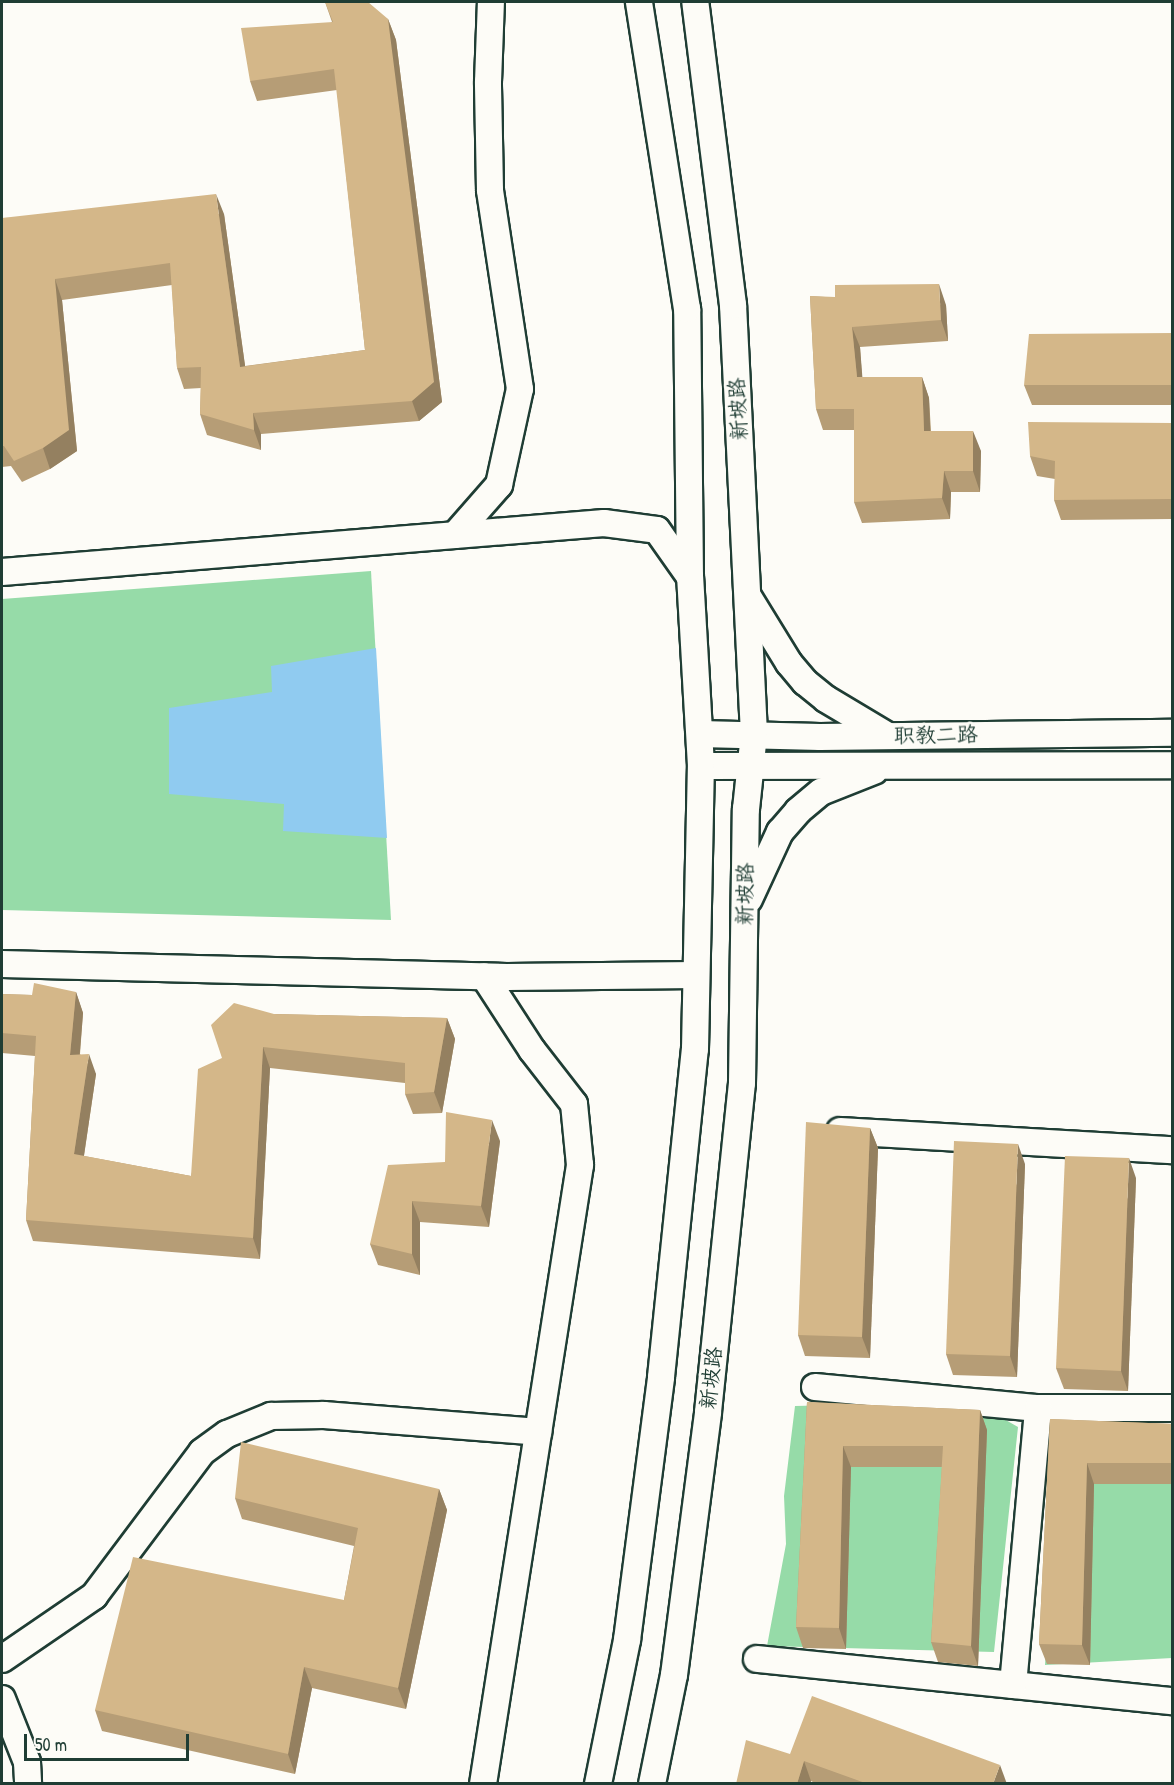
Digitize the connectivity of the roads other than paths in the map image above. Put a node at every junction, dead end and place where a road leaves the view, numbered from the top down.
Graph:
1 (491, 2) edge
2 (639, 2) edge
3 (694, 2) edge
4 (455, 535) junction
5 (2, 572) edge
6 (690, 577) junction
7 (747, 594) junction
8 (1173, 733) edge
9 (700, 734) junction
10 (754, 734) junction
11 (888, 736) junction
12 (751, 765) junction
13 (887, 765) junction
14 (1173, 765) edge
15 (701, 766) junction
16 (745, 907) junction
17 (2, 964) edge
18 (696, 975) junction
19 (484, 976) junction
20 (840, 1131) edge
21 (1173, 1150) edge
22 (814, 1387) dead end
23 (1038, 1408) junction
24 (1173, 1408) edge
25 (538, 1432) junction
26 (2, 1659) edge
27 (757, 1659) dead end
28 (1014, 1685) junction
29 (2, 1699) edge
30 (1173, 1701) edge
31 (28, 1784) edge
32 (483, 1784) edge
33 (598, 1784) edge
34 (652, 1784) edge

1 - 4 street
2 - 6 street
3 - 7 street, 新坡路
4 - 5 street
4 - 6 street
6 - 9 street
7 - 10 street, 新坡路
7 - 11 street
8 - 11 street, 职教二路
9 - 10 street, 职教二路
9 - 15 street
10 - 11 street, 职教二路
10 - 12 street, 新坡路
12 - 13 street, 职教二路
12 - 15 street, 职教二路
12 - 16 street, 新坡路
13 - 14 street, 职教二路
13 - 16 street
15 - 18 street
16 - 34 street, 新坡路
17 - 19 street
18 - 19 street
18 - 33 street
19 - 25 street
20 - 21 street
22 - 23 street
23 - 24 street
23 - 28 street
25 - 26 street
25 - 32 street
27 - 28 street
28 - 30 street
29 - 31 street

